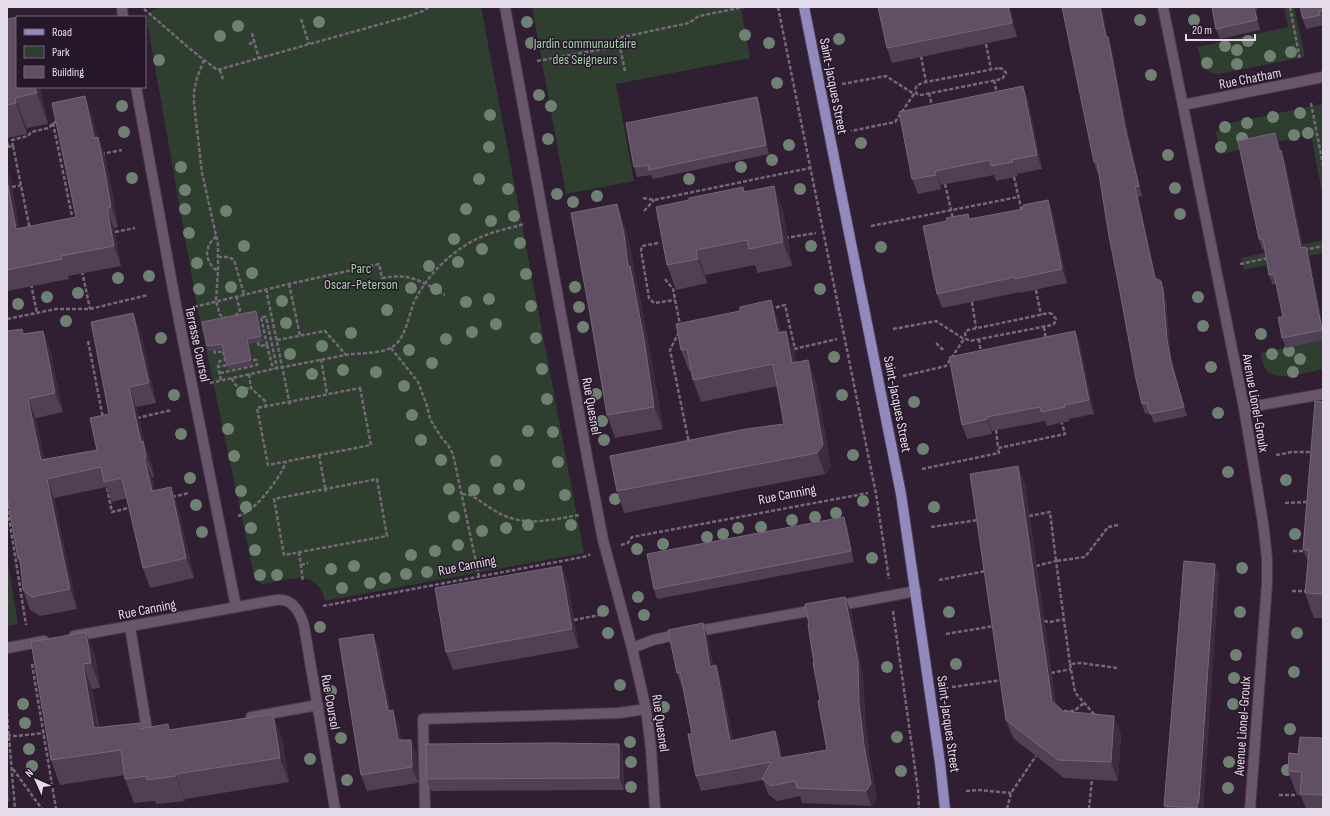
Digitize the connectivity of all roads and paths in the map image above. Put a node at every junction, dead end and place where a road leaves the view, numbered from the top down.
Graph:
1 (429, 7) edge
2 (505, 7) edge
3 (744, 7) edge
4 (778, 7) edge
5 (804, 7) edge
6 (1163, 7) edge
7 (1290, 7) edge
8 (144, 9) dead end
9 (301, 19) dead end
10 (252, 33) dead end
11 (254, 42) junction
12 (249, 44) dead end
13 (309, 44) junction
14 (986, 44) edge
15 (620, 46) junction
16 (281, 48) dead end
17 (282, 52) junction
18 (921, 56) edge
19 (259, 58) junction
20 (204, 60) junction
21 (1300, 60) dead end
22 (537, 62) dead end
23 (991, 69) junction
24 (220, 70) junction
25 (625, 71) dead end
26 (1323, 78) edge
27 (222, 80) dead end
28 (994, 80) junction
29 (926, 82) junction
30 (842, 84) dead end
31 (136, 88) edge
32 (915, 93) junction
33 (929, 93) junction
34 (998, 100) edge
35 (1311, 103) dead end
36 (1183, 105) junction
37 (933, 113) edge
38 (65, 118) edge
39 (53, 123) junction
40 (851, 131) dead end
41 (7, 142) edge
42 (8, 147) edge
43 (13, 147) junction
44 (122, 150) dead end
45 (100, 154) edge
46 (67, 160) edge
47 (60, 161) junction
48 (1323, 165) edge
49 (810, 168) junction
50 (1014, 177) edge
51 (945, 184) edge
52 (21, 186) junction
53 (12, 188) dead end
54 (1018, 197) junction
55 (643, 198) dead end
56 (654, 200) junction
57 (951, 210) junction
58 (644, 211) dead end
59 (1023, 217) edge
60 (525, 224) dead end
61 (954, 224) edge
62 (871, 226) dead end
63 (74, 227) edge
64 (135, 228) dead end
65 (115, 232) dead end
66 (816, 232) dead end
67 (31, 236) edge
68 (216, 236) junction
69 (779, 239) edge
70 (658, 243) edge
71 (1323, 246) edge
72 (1301, 251) edge
73 (218, 257) junction
74 (1272, 257) edge
75 (1240, 264) dead end
76 (82, 270) edge
77 (218, 271) junction
78 (665, 279) edge
79 (30, 282) edge
80 (289, 284) junction
81 (426, 284) junction
82 (266, 289) junction
83 (1036, 290) edge
84 (244, 294) junction
85 (148, 295) dead end
86 (445, 295) dead end
87 (236, 296) junction
88 (675, 300) junction
89 (216, 301) junction
90 (972, 302) edge
91 (194, 307) dead end
92 (90, 309) junction
93 (770, 309) edge
94 (37, 313) junction
95 (1041, 315) junction
96 (7, 319) edge
97 (1044, 327) junction
98 (893, 328) dead end
99 (976, 328) junction
100 (300, 336) junction
101 (965, 338) junction
102 (837, 339) dead end
103 (979, 339) junction
104 (277, 340) junction
105 (88, 341) dead end
106 (258, 342) edge
107 (936, 342) dead end
108 (267, 345) junction
109 (1047, 345) edge
110 (391, 348) junction
111 (795, 349) junction
112 (945, 349) dead end
113 (214, 350) edge
114 (789, 350) edge
115 (346, 355) junction
116 (982, 358) edge
117 (252, 360) edge
118 (320, 360) junction
119 (228, 365) edge
120 (218, 367) junction
121 (282, 367) junction
122 (277, 368) junction
123 (273, 369) junction
124 (220, 373) junction
125 (249, 374) junction
126 (903, 376) dead end
127 (232, 378) junction
128 (221, 380) junction
129 (210, 383) dead end
130 (251, 388) junction
131 (286, 390) junction
132 (281, 392) dead end
133 (327, 394) junction
134 (1323, 394) edge
135 (289, 404) junction
136 (266, 406) junction
137 (1244, 408) junction
138 (172, 410) dead end
139 (134, 418) edge
140 (1062, 423) edge
141 (104, 425) edge
142 (996, 430) edge
143 (689, 444) edge
144 (998, 448) junction
145 (457, 452) dead end
146 (1314, 452) edge
147 (453, 454) junction
148 (319, 455) junction
149 (1276, 455) dead end
150 (286, 461) junction
151 (922, 469) dead end
152 (105, 481) edge
153 (326, 491) junction
154 (189, 493) dead end
155 (868, 493) dead end
156 (462, 494) junction
157 (168, 498) edge
158 (1312, 502) edge
159 (1285, 503) dead end
160 (7, 505) edge
161 (139, 505) edge
162 (580, 515) dead end
163 (238, 516) dead end
164 (1029, 516) dead end
165 (981, 519) edge
166 (1118, 525) dead end
167 (931, 527) dead end
168 (620, 545) dead end
169 (1293, 551) dead end
170 (299, 552) junction
171 (591, 552) dead end
172 (1307, 552) edge
173 (1056, 561) junction
174 (308, 563) dead end
175 (301, 564) junction
176 (1036, 566) dead end
177 (988, 571) edge
178 (480, 576) junction
179 (939, 580) dead end
180 (303, 581) dead end
181 (890, 586) dead end
182 (916, 591) junction
183 (1292, 591) dead end
184 (1308, 592) edge
185 (292, 604) joint
186 (323, 606) dead end
187 (236, 607) junction
188 (893, 608) dead end
189 (600, 615) dead end
190 (1064, 619) junction
191 (574, 620) dead end
192 (1044, 621) dead end
193 (26, 625) dead end
194 (997, 625) edge
195 (130, 627) junction
196 (946, 634) dead end
197 (68, 637) edge
198 (53, 640) edge
199 (7, 648) edge
200 (632, 648) junction
201 (32, 664) edge
202 (1070, 664) junction
203 (1117, 668) dead end
204 (1071, 669) junction
205 (1052, 673) dead end
206 (1005, 679) edge
207 (952, 687) dead end
208 (1084, 702) junction
209 (318, 705) junction
210 (646, 709) junction
211 (1063, 711) edge
212 (7, 714) edge
213 (239, 720) edge
214 (1094, 720) edge
215 (164, 733) edge
216 (44, 734) junction
217 (8, 735) edge
218 (1036, 756) edge
219 (12, 768) junction
220 (1092, 779) edge
221 (966, 791) dead end
222 (1011, 793) junction
223 (1280, 795) dead end
224 (1297, 795) edge
225 (15, 809) edge
226 (42, 809) edge
227 (56, 809) edge
228 (335, 809) edge
229 (425, 809) edge
230 (655, 809) edge
231 (919, 809) edge
232 (945, 809) edge
233 (1007, 809) edge
234 (1089, 809) edge
235 (1250, 809) edge

1 - 13 path
2 - 200 street, Rue Quesnel
3 - 15 path
4 - 49 path
5 - 182 main road, Saint-Jacques Street
6 - 36 street, Avenue Lionel-Groulx
7 - 21 path
8 - 20 path
9 - 13 path
10 - 11 path
11 - 12 path
11 - 19 path
13 - 17 path
14 - 23 path
15 - 22 path
15 - 25 path
16 - 17 path
17 - 19 path
18 - 29 path
19 - 24 path
20 - 24 path
20 - 68 path
23 - 28 path
23 - 29 path
24 - 27 path
26 - 36 street, Rue Chatham
28 - 33 path
28 - 34 path
29 - 32 path
30 - 32 path
31 - 187 street, Terrasse Coursol
32 - 33 path
32 - 40 path
33 - 37 path
35 - 48 path
36 - 137 street, Avenue Lionel-Groulx
38 - 39 path
39 - 43 path
39 - 47 path
41 - 42 path
42 - 43 path
43 - 52 path
44 - 45 path
46 - 47 path
47 - 63 path
49 - 56 path
49 - 181 path
50 - 54 path
51 - 57 path
52 - 53 path
52 - 67 path
54 - 57 path
54 - 59 path
55 - 56 path
56 - 58 path
57 - 61 path
57 - 62 path
60 - 81 path
64 - 65 path
66 - 69 path
68 - 73 path
68 - 77 path
70 - 88 path
71 - 72 path
73 - 77 path
73 - 84 path
74 - 75 path
76 - 92 path
77 - 89 path
78 - 88 path
79 - 94 path
80 - 81 path
80 - 82 path
80 - 100 path
81 - 86 path
81 - 110 path
82 - 84 path
82 - 104 path
83 - 95 path
84 - 87 path
85 - 92 path
87 - 89 path
87 - 89 path
88 - 143 path
89 - 91 path
90 - 99 path
92 - 94 path
93 - 111 path
94 - 96 path
95 - 97 path
95 - 99 path
97 - 103 path
97 - 109 path
98 - 101 path
99 - 101 path
100 - 104 path
100 - 115 path
101 - 103 path
101 - 126 path
102 - 111 path
103 - 116 path
104 - 121 path
105 - 141 path
106 - 108 path
107 - 112 path
108 - 122 path
108 - 123 path
110 - 115 path
110 - 147 path
111 - 114 path
113 - 120 path
115 - 118 path
117 - 124 path
118 - 121 path
118 - 133 path
119 - 120 path
120 - 124 path
121 - 122 path
121 - 131 path
122 - 123 path
123 - 125 path
124 - 128 path
125 - 127 path
125 - 130 path
127 - 128 path
127 - 130 path
128 - 129 path
130 - 136 path
131 - 132 path
131 - 135 path
133 - 135 path
133 - 148 path
134 - 137 street
135 - 136 path
136 - 150 path
137 - 235 street, Avenue Lionel-Groulx
138 - 139 path
140 - 144 path
142 - 144 path
144 - 151 path
145 - 147 path
146 - 149 path
147 - 156 path
148 - 150 path
148 - 153 path
150 - 163 path
152 - 161 path
153 - 170 path
153 - 170 path
154 - 157 path
155 - 168 path, Rue Canning
156 - 162 path
156 - 178 path
158 - 159 path
160 - 193 path
164 - 173 path
165 - 167 path
166 - 173 path
169 - 172 path
170 - 175 path
171 - 178 path, Rue Canning
173 - 176 path
173 - 190 path
174 - 175 path
175 - 180 path
177 - 179 path
178 - 186 path, Rue Canning
182 - 200 street
182 - 232 main road, Saint-Jacques Street
183 - 184 path
185 - 187 street, Rue Canning
185 - 209 street, Rue Coursol
187 - 195 street, Rue Canning
188 - 231 path
189 - 191 path
190 - 192 path
190 - 202 path
194 - 196 path
195 - 197 street, Rue Canning
195 - 215 street
198 - 199 street
200 - 210 street, Rue Quesnel
201 - 216 path
202 - 203 path
202 - 204 path
204 - 205 path
204 - 208 path
206 - 207 path
208 - 211 path
208 - 214 path
209 - 213 street
209 - 228 street, Rue Coursol
210 - 229 street
210 - 230 street, Rue Quesnel
212 - 217 path
216 - 217 path
216 - 227 path
217 - 219 path
218 - 222 path
219 - 225 path
219 - 226 path
220 - 234 path
221 - 222 path
222 - 233 path
223 - 224 path

